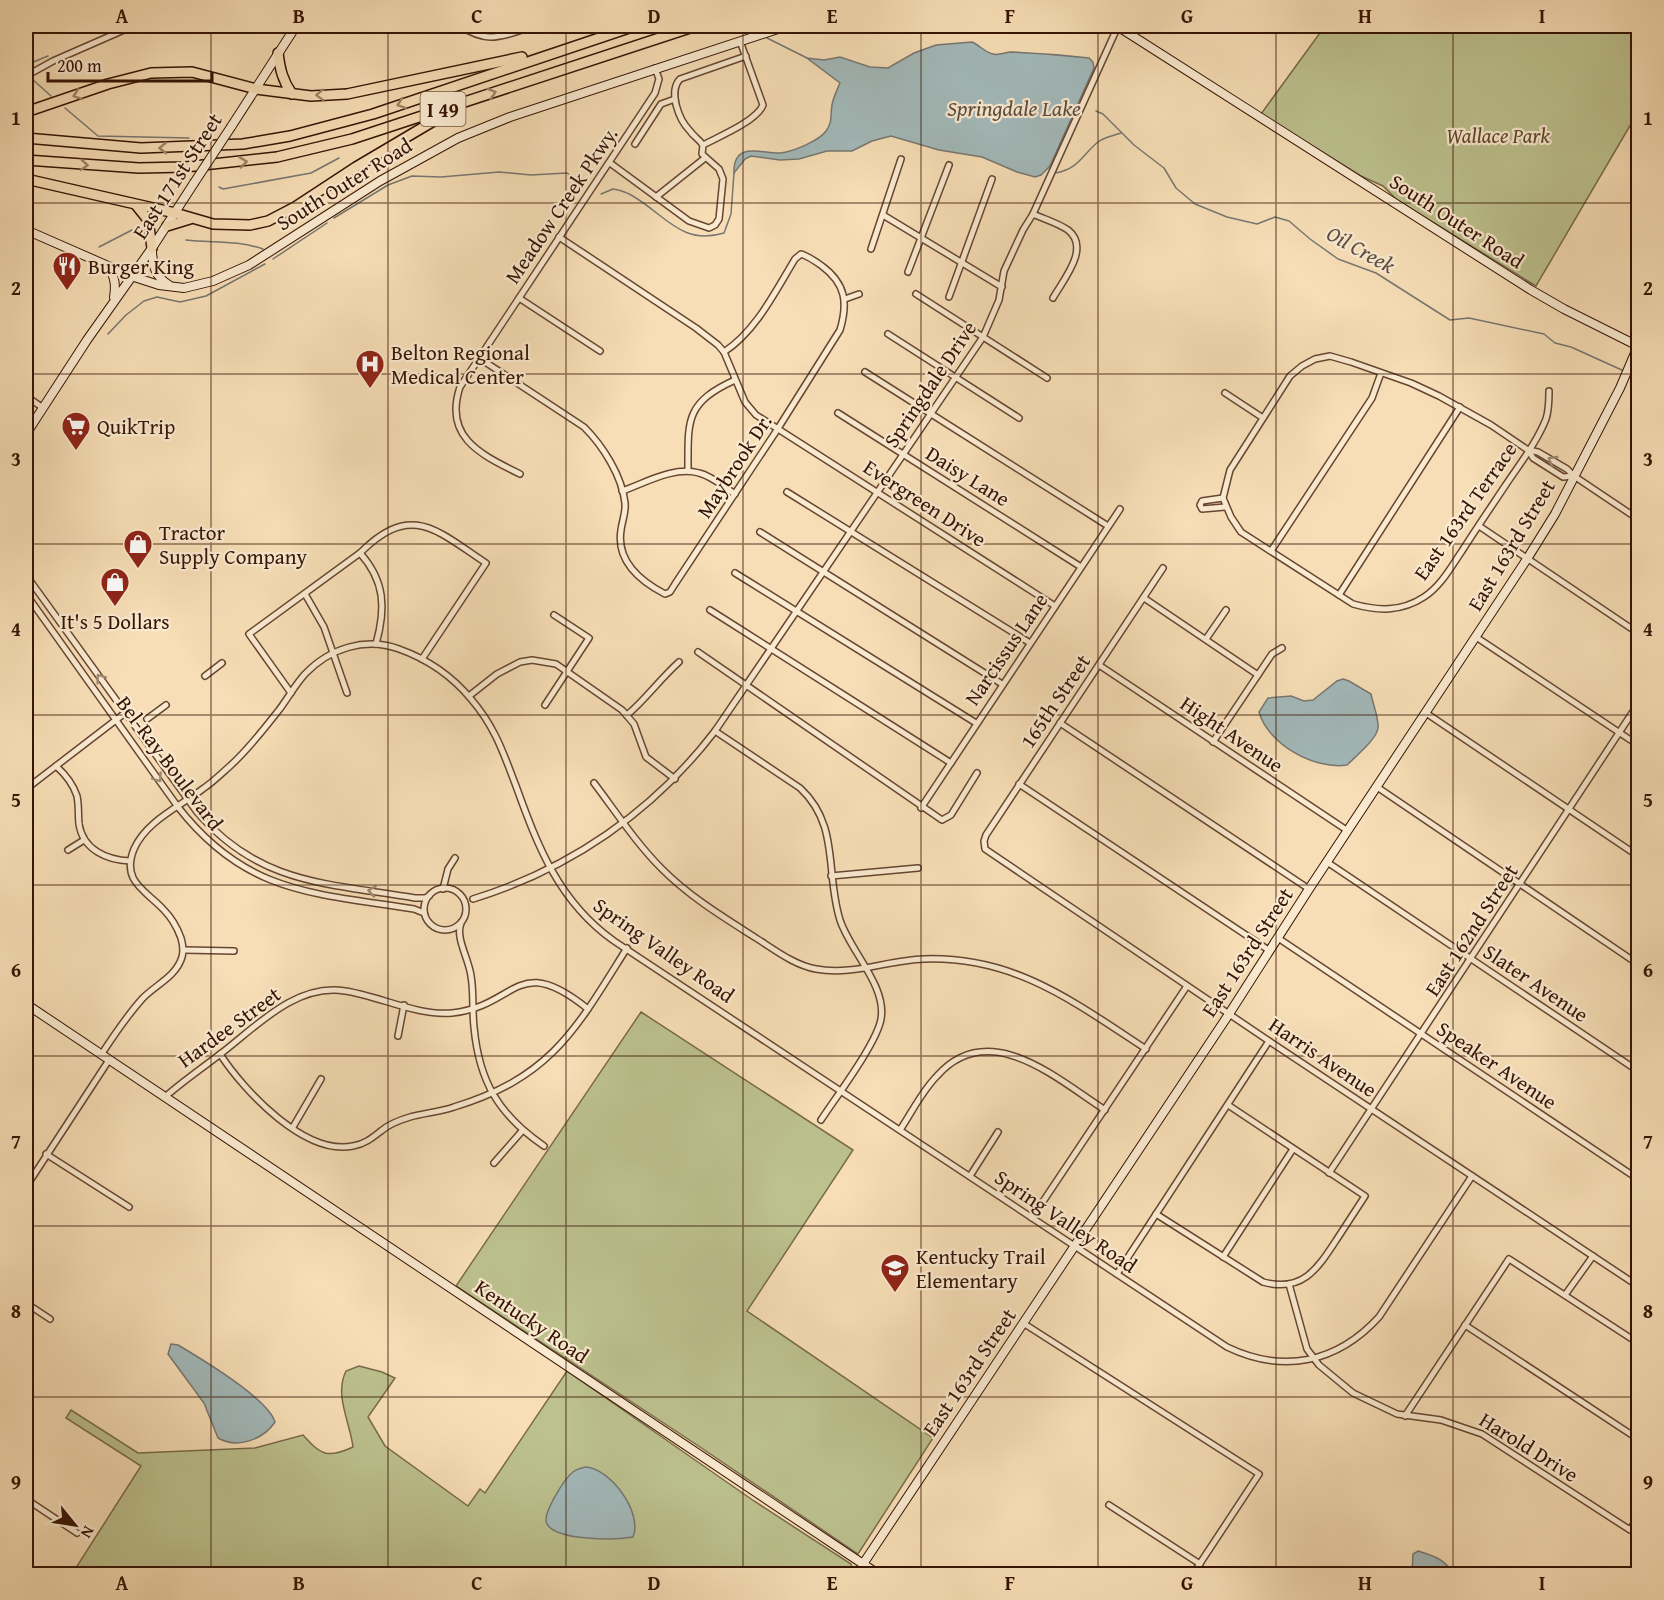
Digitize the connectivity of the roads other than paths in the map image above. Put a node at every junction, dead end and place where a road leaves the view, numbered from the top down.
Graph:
1 (133, 26) edge
2 (296, 26) edge
3 (460, 26) edge
4 (633, 26) edge
5 (696, 26) edge
6 (787, 26) edge
7 (1117, 26) edge
8 (522, 30) dead end
9 (740, 41) junction
10 (278, 53) junction
11 (746, 56) junction
12 (655, 68) junction
13 (26, 76) edge
14 (256, 88) junction
15 (292, 94) junction
16 (675, 99) junction
17 (466, 101) junction
18 (26, 112) edge
19 (26, 138) edge
20 (635, 144) dead end
21 (702, 145) junction
22 (705, 158) junction
23 (901, 159) dead end
24 (26, 160) edge
25 (610, 164) junction
26 (949, 165) dead end
27 (992, 178) dead end
28 (26, 179) edge
29 (656, 197) junction
30 (136, 205) junction
31 (175, 213) junction
32 (1033, 214) junction
33 (884, 215) junction
34 (195, 218) junction
35 (167, 226) junction
36 (26, 230) edge
37 (559, 237) junction
38 (921, 237) junction
39 (152, 248) junction
40 (871, 249) dead end
41 (962, 262) junction
42 (107, 265) junction
43 (908, 272) dead end
44 (131, 276) junction
45 (172, 287) junction
46 (1002, 287) junction
47 (859, 294) dead end
48 (916, 294) dead end
49 (948, 297) dead end
50 (519, 298) junction
51 (1053, 298) dead end
52 (844, 299) junction
53 (114, 301) junction
54 (888, 334) dead end
55 (983, 337) junction
56 (1638, 346) edge
57 (600, 351) dead end
58 (724, 352) junction
59 (479, 358) junction
60 (865, 372) dead end
61 (1381, 373) junction
62 (956, 378) junction
63 (1047, 378) dead end
64 (735, 380) junction
65 (1549, 391) dead end
66 (1225, 393) dead end
67 (26, 396) edge
68 (1460, 407) junction
69 (43, 408) junction
70 (838, 413) dead end
71 (931, 414) junction
72 (1019, 418) dead end
73 (1263, 418) junction
74 (777, 430) junction
75 (26, 434) edge
76 (1528, 450) junction
77 (904, 454) junction
78 (688, 471) junction
79 (520, 474) dead end
80 (1574, 476) junction
81 (622, 491) junction
82 (787, 492) dead end
83 (878, 493) junction
84 (735, 494) junction
85 (1223, 498) junction
86 (1225, 507) junction
87 (1119, 509) dead end
88 (1638, 519) edge
89 (1108, 526) junction
90 (1479, 526) junction
91 (760, 532) dead end
92 (851, 532) junction
93 (1271, 551) junction
94 (360, 554) junction
95 (1527, 559) junction
96 (1081, 567) junction
97 (1163, 568) dead end
98 (824, 572) junction
99 (735, 573) dead end
100 (26, 575) edge
101 (26, 594) edge
102 (305, 594) junction
103 (1339, 595) junction
104 (1144, 598) junction
105 (1055, 606) junction
106 (710, 610) dead end
107 (1226, 610) dead end
108 (796, 612) junction
109 (554, 615) dead end
110 (65, 630) junction
111 (1638, 633) edge
112 (55, 636) junction
113 (1476, 637) junction
114 (1206, 639) junction
115 (1030, 643) junction
116 (376, 644) junction
117 (1282, 648) dead end
118 (771, 650) junction
119 (698, 652) dead end
120 (333, 653) junction
121 (422, 659) junction
122 (679, 662) dead end
123 (222, 663) dead end
124 (1099, 665) junction
125 (567, 671) junction
126 (1258, 675) junction
127 (205, 676) dead end
128 (1002, 684) junction
129 (747, 686) junction
130 (291, 693) junction
131 (347, 693) dead end
132 (469, 696) junction
133 (1638, 704) edge
134 (166, 705) dead end
135 (545, 705) dead end
136 (125, 713) junction
137 (1426, 713) junction
138 (627, 715) junction
139 (147, 719) dead end
140 (116, 720) junction
141 (976, 723) junction
142 (1060, 723) junction
143 (715, 731) junction
144 (1620, 733) junction
145 (1214, 742) junction
146 (1638, 746) edge
147 (951, 763) junction
148 (56, 766) junction
149 (977, 773) dead end
150 (675, 779) junction
151 (594, 783) dead end
152 (1019, 784) junction
153 (1377, 787) junction
154 (26, 789) edge
155 (188, 800) junction
156 (178, 807) junction
157 (921, 808) junction
158 (1569, 810) junction
159 (625, 823) junction
160 (1348, 831) junction
161 (84, 840) junction
162 (68, 850) dead end
163 (990, 854) joint
164 (1638, 856) edge
165 (455, 858) dead end
166 (130, 861) junction
167 (1327, 862) junction
168 (918, 867) dead end
169 (551, 869) junction
170 (285, 874) junction
171 (831, 876) junction
172 (1520, 884) junction
173 (280, 885) junction
174 (443, 889) junction
175 (1309, 889) junction
176 (461, 895) junction
177 (429, 896) junction
178 (473, 899) junction
179 (466, 909) junction
180 (424, 913) junction
181 (461, 923) junction
182 (444, 930) junction
183 (459, 936) junction
184 (1278, 938) junction
185 (627, 948) junction
186 (184, 950) junction
187 (234, 951) dead end
188 (1270, 951) junction
189 (1471, 960) junction
190 (1638, 964) edge
191 (864, 968) junction
192 (1188, 986) junction
193 (26, 1004) edge
194 (404, 1005) junction
195 (473, 1007) junction
196 (588, 1009) junction
197 (1229, 1014) junction
198 (1421, 1035) junction
199 (398, 1036) dead end
200 (1269, 1041) junction
201 (1146, 1049) junction
202 (220, 1054) junction
203 (105, 1057) junction
204 (1638, 1071) edge
205 (321, 1079) dead end
206 (840, 1090) junction
207 (492, 1092) junction
208 (165, 1097) junction
209 (1228, 1105) junction
210 (1372, 1109) junction
211 (1105, 1110) junction
212 (821, 1120) dead end
213 (292, 1127) junction
214 (900, 1130) junction
215 (522, 1131) junction
216 (998, 1132) dead end
217 (544, 1146) dead end
218 (1293, 1149) junction
219 (46, 1154) junction
220 (494, 1163) dead end
221 (1329, 1173) junction
222 (970, 1176) junction
223 (1472, 1176) junction
224 (1638, 1179) edge
225 (26, 1187) edge
226 (129, 1207) dead end
227 (1156, 1214) junction
228 (1032, 1218) junction
229 (1075, 1246) junction
230 (1593, 1256) junction
231 (1223, 1257) junction
232 (1638, 1270) edge
233 (1117, 1274) junction
234 (1631, 1281) junction
235 (1288, 1284) junction
236 (1638, 1286) edge
237 (1565, 1295) junction
238 (26, 1303) edge
239 (51, 1319) dead end
240 (1023, 1323) junction
241 (1465, 1325) junction
242 (1638, 1342) edge
243 (1313, 1358) junction
244 (1405, 1416) junction
245 (1638, 1439) edge
246 (26, 1499) edge
247 (1109, 1505) dead end
248 (1638, 1517) edge
249 (77, 1533) dead end
250 (863, 1564) junction
251 (1200, 1564) junction
252 (878, 1575) edge
253 (1192, 1575) edge

1 - 13 street
2 - 10 street, East 171st Street
3 - 8 street
4 -> 15 highway
4 -> 19 highway, I 49
17 -> 5 highway, I 49
6 - 9 street, South Outer Road
7 - 32 street, Springdale Drive
7 - 56 street, South Outer Road
9 - 11 street
9 - 12 street, South Outer Road
10 - 14 street, East 171st Street
10 - 15 highway
11 - 16 street
11 - 21 street
12 - 25 street, Meadow Creek Pkwy.
12 - 45 street, South Outer Road
14 - 15 highway
14 -> 18 highway
14 - 31 street, East 171st Street, bridge
16 - 20 street
16 - 21 street
24 -> 17 highway, I 49
17 - 34 highway
21 - 22 street
22 - 29 street
22 - 29 street
23 - 33 street
25 - 29 street
25 - 37 street, Meadow Creek Pkwy.
26 - 38 street
27 - 41 street
28 - 30 highway
30 - 31 highway
30 - 39 highway
31 - 34 highway
31 - 35 street, East 171st Street
32 - 46 street, Springdale Drive
32 - 51 street
33 - 38 street
33 - 40 street
34 - 35 highway
35 - 39 street, East 171st Street
36 - 42 street, South Outer Road
37 - 50 street, Meadow Creek Pkwy.
37 - 58 street
38 - 41 street
38 - 43 street
39 - 44 street, East 171st Street
39 - 45 street
41 - 46 street
41 - 49 street
42 - 44 street, South Outer Road
42 - 53 street
44 - 45 street, South Outer Road
44 - 53 street, East 171st Street
46 - 55 street, Springdale Drive
47 - 52 street
48 - 55 street
50 - 57 street
50 - 59 street, Meadow Creek Pkwy.
52 - 58 street
52 - 74 street, Maybrook Dr.
53 - 69 street, East 171st Street
54 - 62 street
55 - 62 street, Springdale Drive
55 - 63 street
56 - 80 street, East 163rd Street
58 - 64 street, Evergreen Drive
59 - 79 street, Meadow Creek Pkwy.
59 - 81 street
60 - 71 street
61 - 68 street
61 - 73 street
61 - 93 street
62 - 71 street, Springdale Drive
62 - 72 street
64 - 74 street, Evergreen Drive
64 - 78 street
65 - 76 street, East 163rd Terrace
66 - 73 street
67 - 69 street
68 - 76 street
68 - 103 street
69 - 75 street, East 171st Street
70 - 77 street, Daisy Lane
71 - 77 street, Springdale Drive
71 - 89 street
73 - 85 street
74 - 83 street, Evergreen Drive
74 - 84 street, Maybrook Dr.
76 - 80 street
76 - 90 street, East 163rd Terrace
77 - 83 street, Springdale Drive
77 - 96 street, Daisy Lane
78 - 81 street
78 - 84 street
80 - 88 street
80 - 95 street, East 163rd Street
81 - 84 street, Maybrook Dr.
82 - 92 street
83 - 92 street, Springdale Drive
83 - 105 street, Evergreen Drive
85 - 86 street
85 - 86 street
86 - 93 street, East 163rd Terrace
87 - 89 street, Narcissus Lane
89 - 96 street, Narcissus Lane
90 - 95 street
90 - 103 street, East 163rd Terrace
91 - 98 street
92 - 98 street, Springdale Drive
92 - 115 street
93 - 103 street, East 163rd Terrace
94 - 102 street
94 - 116 street
94 - 121 street
95 - 111 street
95 - 113 street, East 163rd Street
96 - 105 street, Narcissus Lane
97 - 104 street, 165th Street
98 - 108 street, Springdale Drive
98 - 128 street
99 - 108 street
100 - 110 street, Bel-Ray Boulevard
101 - 112 street, Bel-Ray Boulevard
102 - 120 street
102 - 130 street
104 - 114 street
104 - 124 street, 165th Street
105 - 115 street, Narcissus Lane
106 - 118 street
107 - 114 street
108 - 118 street, Springdale Drive
108 - 141 street
109 - 125 street
110 - 112 street
136 -> 110 street, Bel-Ray Boulevard
112 - 140 street, Bel-Ray Boulevard
113 - 137 street, East 163rd Street
113 - 144 street
114 - 126 street
115 - 128 street, Narcissus Lane
116 - 120 street, Spring Valley Road
116 - 121 street, Spring Valley Road
117 - 126 street
118 - 129 street, Springdale Drive
118 - 147 street
119 - 129 street
120 - 130 street, Spring Valley Road
120 - 131 street
121 - 132 street, Spring Valley Road
122 - 138 street
123 - 127 street
124 - 142 street, 165th Street
124 - 145 street, Hight Avenue
125 - 132 street
125 - 135 street
125 - 138 street
126 - 145 street
128 - 141 street, Narcissus Lane
129 - 143 street, Springdale Drive
129 - 157 street
130 - 155 street, Spring Valley Road
132 - 169 street, Spring Valley Road
133 - 144 street, East 162nd Street
134 - 139 street
136 - 140 street
136 - 155 street, Bel-Ray Boulevard
137 - 153 street, East 163rd Street
137 - 158 street
138 - 150 street
140 - 148 street
140 -> 156 street, Bel-Ray Boulevard
141 - 147 street, Narcissus Lane
142 - 152 street, 165th Street
142 - 175 street
143 - 150 street, Springdale Drive
143 - 171 street
144 - 146 street
144 - 158 street, East 162nd Street
145 - 160 street, Hight Avenue
147 - 157 street, Narcissus Lane
148 - 154 street
148 - 161 street
149 - 157 street
150 - 159 street, Springdale Drive
151 - 159 street
152 - 163 street, 165th Street
152 - 188 street
153 - 160 street, East 163rd Street
153 - 172 street
155 - 156 street, Spring Valley Road
155 - 170 street, Bel-Ray Boulevard
156 - 166 street, Spring Valley Road
156 - 173 street, Bel-Ray Boulevard
158 - 164 street
158 - 172 street, East 162nd Street
159 - 169 street, Springdale Drive
159 - 191 street
160 - 167 street, East 163rd Street
161 - 162 street
161 - 166 street
163 - 192 street, Harris Avenue
165 - 174 street
166 - 186 street
167 - 175 street, East 163rd Street
167 - 189 street, Slater Avenue
168 - 171 street
169 - 178 street, Springdale Drive
169 - 185 street, Spring Valley Road
170 - 173 street
177 -> 170 street, Bel-Ray Boulevard
171 - 191 street
172 - 189 street, East 162nd Street
172 - 190 street
173 - 180 street, Bel-Ray Boulevard
174 - 176 street
174 - 177 street, Bel-Ray Boulevard
175 - 184 street, East 163rd Street
176 - 178 street
176 - 179 street
177 - 180 street
178 - 179 street
179 - 181 street
180 - 182 street, Bel-Ray Boulevard
181 - 182 street
181 - 183 street
182 - 183 street, Bel-Ray Boulevard
183 - 195 street
184 - 188 street, East 163rd Street
184 - 198 street, Speaker Avenue
185 - 196 street
185 - 206 street, Spring Valley Road
186 - 187 street
186 - 203 street
188 - 197 street, East 163rd Street
189 - 198 street, East 162nd Street
189 - 204 street, Slater Avenue
191 - 201 street
191 - 206 street
192 - 197 street, Harris Avenue
192 - 201 street
193 - 203 street, Kentucky Road
194 - 195 street, Hardee Street
194 - 199 street
194 - 202 street, Hardee Street
195 - 196 street, Hardee Street
195 - 207 street
196 - 207 street
197 - 200 street, Harris Avenue
197 - 229 street, East 163rd Street
198 - 210 street, East 162nd Street
198 - 224 street, Speaker Avenue
200 - 209 street
200 - 210 street, Harris Avenue
201 - 211 street
202 - 208 street, Hardee Street
202 - 213 street
203 - 208 street, Kentucky Road
203 - 219 street
205 - 213 street
206 - 212 street
206 - 214 street, Spring Valley Road
207 - 213 street
207 - 215 street
208 - 250 street, Kentucky Road
209 - 218 street
209 - 227 street
210 - 221 street, East 162nd Street
210 - 223 street, Harris Avenue
211 - 214 street
211 - 228 street
214 - 222 street, Spring Valley Road
215 - 217 street
215 - 220 street
216 - 222 street
218 - 221 street
218 - 231 street
219 - 225 street
219 - 226 street
221 - 235 street
222 - 228 street, Spring Valley Road
223 - 230 street, Harris Avenue
223 - 243 street, Spring Valley Road
227 - 231 street
227 - 233 street
228 - 229 street, Spring Valley Road
229 - 233 street, Spring Valley Road
229 - 240 street, East 163rd Street
230 - 234 street, Harris Avenue
230 - 237 street
231 - 235 street
232 - 234 street
233 - 243 street, Spring Valley Road
234 - 236 street, Harris Avenue
235 - 243 street
237 - 241 street
237 - 242 street
238 - 239 street
240 - 250 street, East 163rd Street
240 - 251 street
241 - 244 street
241 - 245 street
243 - 244 street, Harold Drive
244 - 248 street, Harold Drive
246 - 249 street
247 - 251 street
250 - 252 street, Kentucky Road
251 - 253 street

